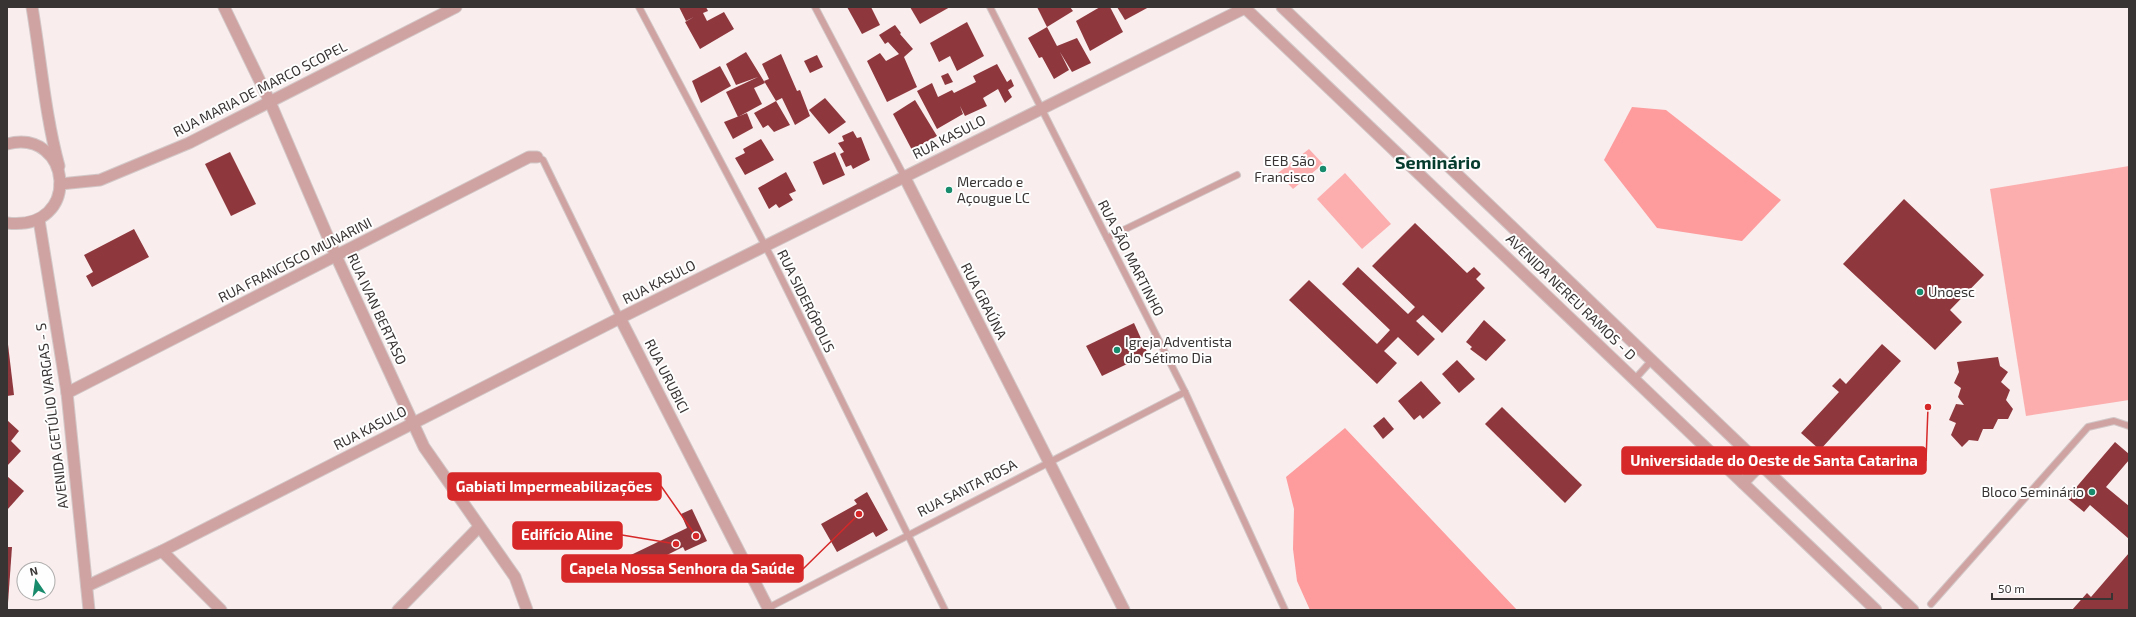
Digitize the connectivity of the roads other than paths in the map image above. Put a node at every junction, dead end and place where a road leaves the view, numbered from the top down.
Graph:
1 (32, 7) edge
2 (224, 7) edge
3 (456, 7) edge
4 (639, 7) edge
5 (814, 7) edge
6 (990, 7) edge
7 (1245, 7) edge
8 (1282, 7) edge
9 (270, 102) junction
10 (1041, 108) junction
11 (7, 144) edge
12 (537, 157) joint
13 (59, 166) junction
14 (1237, 175) dead end
15 (904, 176) junction
16 (60, 184) junction
17 (39, 220) junction
18 (7, 223) edge
19 (1107, 238) junction
20 (765, 246) junction
21 (336, 256) junction
22 (620, 318) junction
23 (1652, 360) junction
24 (1635, 378) junction
25 (1185, 392) junction
26 (67, 393) junction
27 (413, 423) junction
28 (2129, 426) edge
29 (1049, 463) junction
30 (1761, 464) junction
31 (1743, 483) junction
32 (479, 527) junction
33 (907, 536) junction
34 (162, 550) junction
35 (87, 586) junction
36 (1931, 604) dead end
37 (767, 609) edge
38 (89, 610) edge
39 (221, 610) edge
40 (398, 610) edge
41 (527, 610) edge
42 (944, 610) edge
43 (1124, 610) edge
44 (1285, 610) edge
45 (1876, 610) edge
46 (1913, 610) edge

1 - 13 street
2 - 9 street, RUA IVAN BERTASO
3 - 9 street, RUA MARIA DE MARCO SCOPEL
4 - 20 lane, RUA SIDERÓPOLIS
5 - 15 lane, RUA GRAÚNA
6 - 10 lane, RUA SÃO MARTINHO
7 - 10 street, RUA KASULO
7 - 24 street, AVENIDA NEREU RAMOS - D
8 - 23 street, AVENIDA NEREU RAMOS - D
9 - 16 street, RUA MARIA DE MARCO SCOPEL
9 - 21 street, RUA IVAN BERTASO
10 - 15 street, RUA KASULO
10 - 19 lane, RUA SÃO MARTINHO
11 - 13 street
12 - 21 street, RUA FRANCISCO MUNARINI
12 - 22 lane, RUA URUBICI
13 - 16 street
14 - 19 lane
15 - 20 street, RUA KASULO
15 - 29 street, RUA GRAÚNA
16 - 17 street
17 - 18 street
17 - 26 street, AVENIDA GETÚLIO VARGAS - S
19 - 25 lane, RUA SÃO MARTINHO
20 - 22 street, RUA KASULO
20 - 33 lane, RUA SIDERÓPOLIS
21 - 26 street, RUA FRANCISCO MUNARINI
21 - 27 street, RUA IVAN BERTASO
22 - 27 street, RUA KASULO
22 - 37 street, RUA URUBICI
23 - 24 lane
23 - 30 street, AVENIDA NEREU RAMOS - D
24 - 31 street, AVENIDA NEREU RAMOS - D
25 - 29 lane, RUA SANTA ROSA
25 - 44 lane, RUA SÃO MARTINHO
26 - 35 street, AVENIDA GETÚLIO VARGAS - S
27 - 32 street, RUA IVAN BERTASO
27 - 34 street, RUA KASULO
28 - 36 lane
29 - 33 lane, RUA SANTA ROSA
29 - 43 street, RUA GRAÚNA
30 - 31 street
30 - 46 street, AVENIDA NEREU RAMOS - D
31 - 45 street, AVENIDA NEREU RAMOS - D
32 - 40 street
32 - 41 street, RUA IVAN BERTASO
33 - 37 lane, RUA SANTA ROSA
33 - 42 lane, RUA SIDERÓPOLIS
34 - 35 street, RUA KASULO
34 - 39 street
35 - 38 street, AVENIDA GETÚLIO VARGAS - S

